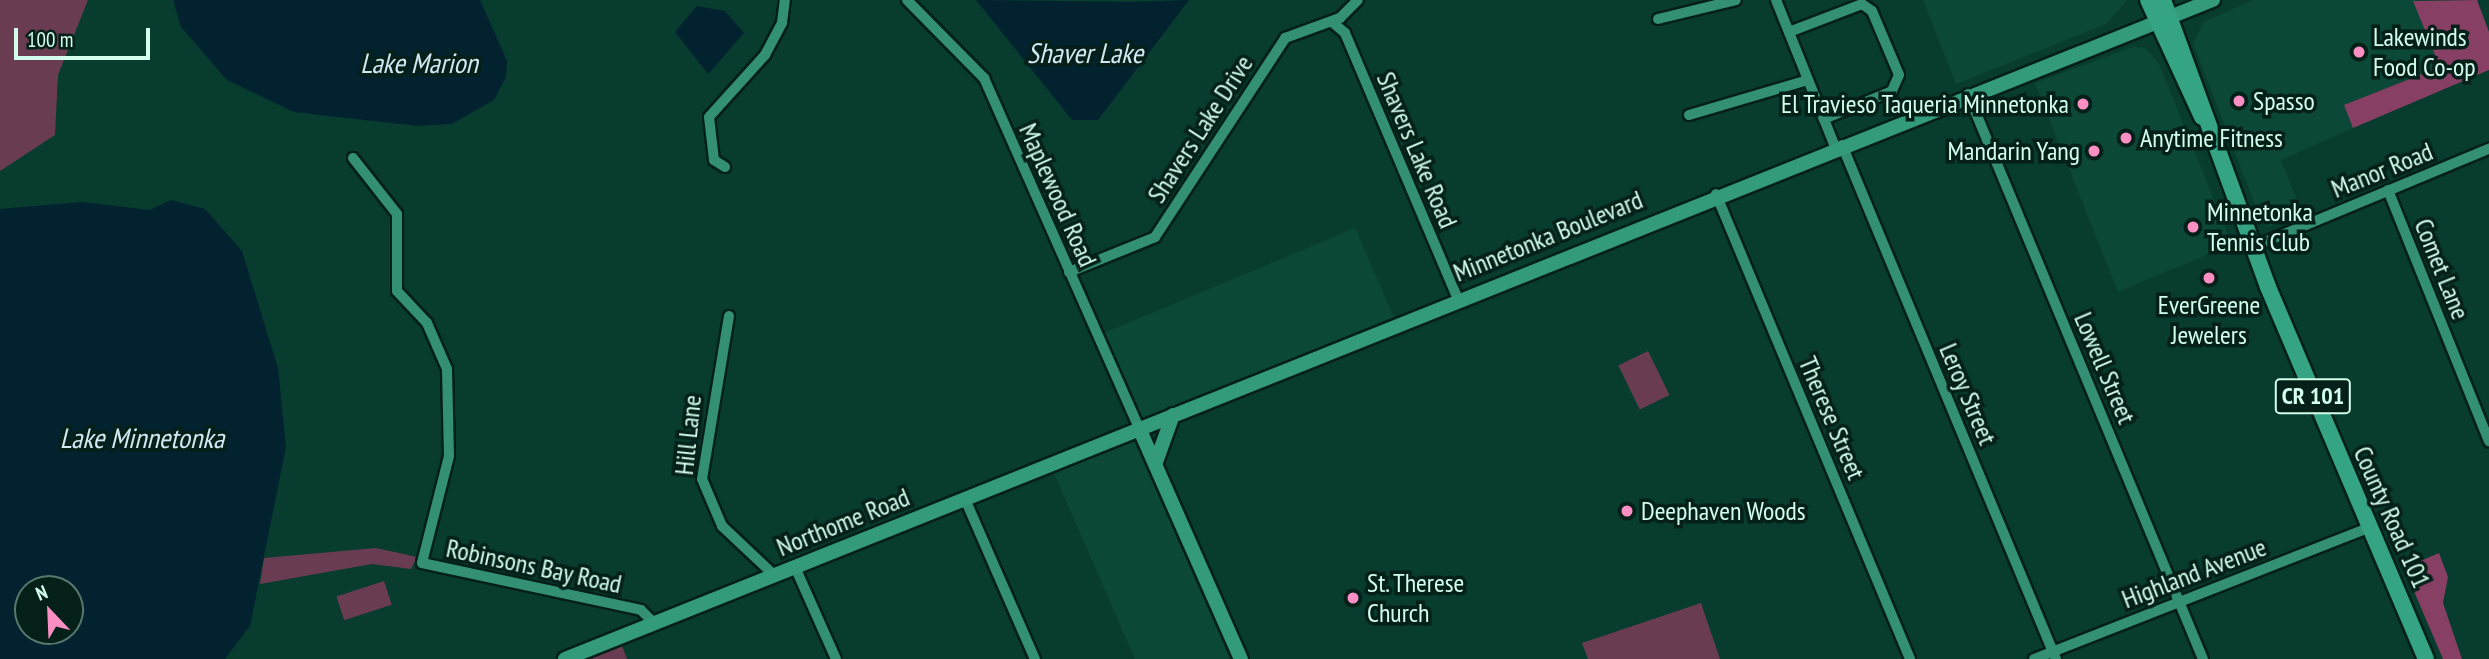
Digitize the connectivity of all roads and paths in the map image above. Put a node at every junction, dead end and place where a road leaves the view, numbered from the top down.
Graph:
1 (785, 0) edge
2 (907, 0) edge
3 (1357, 0) edge
4 (1737, 0) edge
5 (1776, 0) edge
6 (2148, 0) edge
7 (2163, 0) edge
8 (2213, 0) edge
9 (1658, 19) dead end
10 (2164, 20) junction
11 (1332, 22) junction
12 (1789, 32) junction
13 (1808, 79) junction
14 (1968, 94) junction
15 (1689, 115) dead end
16 (1824, 119) junction
17 (1838, 146) junction
18 (2489, 149) edge
19 (353, 158) dead end
20 (725, 167) dead end
21 (2388, 190) junction
22 (1716, 194) junction
23 (2253, 247) junction
24 (1069, 272) junction
25 (1458, 299) junction
26 (729, 316) dead end
27 (1173, 415) junction
28 (1139, 428) junction
29 (2489, 440) edge
30 (1155, 463) junction
31 (965, 499) junction
32 (2370, 527) junction
33 (795, 567) junction
34 (774, 575) junction
35 (2179, 601) junction
36 (654, 623) junction
37 (2055, 655) edge
38 (565, 659) edge
39 (836, 659) edge
40 (1035, 659) edge
41 (1241, 659) edge
42 (1910, 659) edge
43 (2034, 659) edge
44 (2203, 659) edge
45 (2426, 659) edge

1 - 20 street
2 - 24 street, Maplewood Road
3 - 11 street, Shavers Lake Drive
4 - 9 street
5 - 12 street, Leroy Street
6 - 10 main road, County Road 101 / CR 101
7 - 10 main road, County Road 101 / CR 101
8 - 10 street, Minnetonka Boulevard
10 - 14 street, Minnetonka Boulevard
10 - 23 main road, County Road 101 / CR 101
11 - 24 street, Shavers Lake Drive
11 - 25 street, Shavers Lake Road
12 - 13 street, Leroy Street
12 - 16 street
13 - 15 street
13 - 16 street, Leroy Street
14 - 17 street, Minnetonka Boulevard
14 - 35 street, Lowell Street
16 - 17 street, Leroy Street
17 - 22 street, Minnetonka Boulevard
17 - 37 street, Leroy Street
18 - 21 street, Manor Road
19 - 36 street, Robinsons Bay Road
21 - 23 street, Manor Road
21 - 29 street, Comet Lane
22 - 25 street, Minnetonka Boulevard
22 - 42 street, Therese Street
23 - 32 main road, County Road 101 / CR 101
24 - 28 street, Maplewood Road
25 - 27 street, Minnetonka Boulevard
26 - 34 street, Hill Lane
27 - 28 street, Minnetonka Boulevard
27 - 30 street
28 - 30 street
28 - 31 street, Northome Road
30 - 41 street
31 - 33 street, Northome Road
31 - 40 street
32 - 35 street, Highland Avenue
32 - 45 main road, County Road 101 / CR 101
33 - 34 street, Northome Road
33 - 39 street
34 - 36 street, Northome Road
35 - 37 street, Highland Avenue
35 - 44 street, Lowell Street
36 - 38 street, Northome Road
37 - 43 street, Highland Avenue

